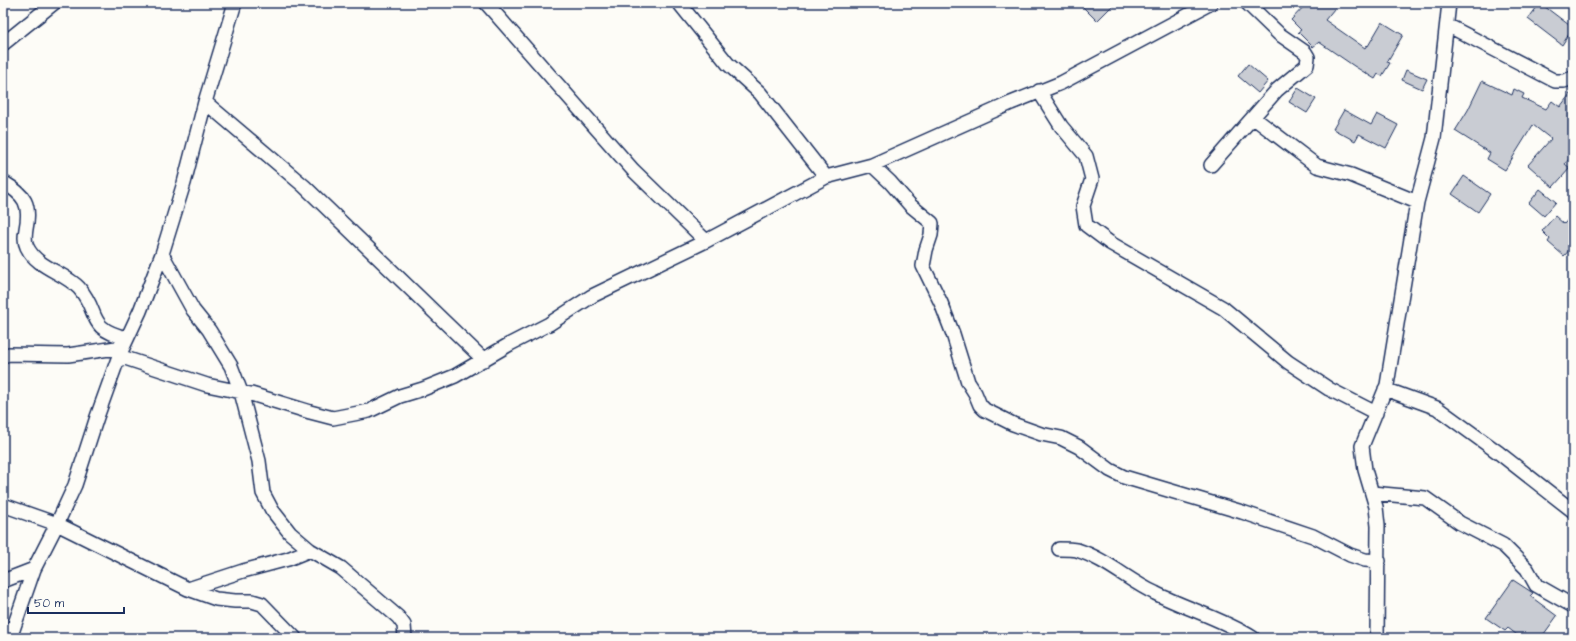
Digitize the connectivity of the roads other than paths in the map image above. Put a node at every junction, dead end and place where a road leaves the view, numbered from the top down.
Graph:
1 (54, 3) edge
2 (235, 3) edge
3 (486, 3) edge
4 (679, 3) edge
5 (1211, 3) edge
6 (1247, 3) edge
7 (1449, 3) edge
8 (1447, 25) junction
9 (3, 44) edge
10 (1573, 78) edge
11 (1039, 92) junction
12 (205, 102) junction
13 (1254, 118) junction
14 (872, 165) junction
15 (1211, 165) dead end
16 (826, 177) junction
17 (3, 182) edge
18 (1417, 202) junction
19 (706, 241) junction
20 (162, 254) junction
21 (123, 347) junction
22 (3, 356) edge
23 (484, 360) junction
24 (1385, 389) junction
25 (241, 392) junction
26 (1376, 413) junction
27 (1372, 493) junction
28 (3, 505) edge
29 (1573, 511) edge
30 (58, 524) junction
31 (1059, 549) dead end
32 (310, 550) junction
33 (1379, 561) junction
34 (34, 569) junction
35 (3, 581) edge
36 (188, 589) junction
37 (1573, 606) edge
38 (10, 638) edge
39 (295, 638) edge
40 (405, 638) edge
41 (1253, 638) edge
42 (1377, 638) edge

1 - 9 street
2 - 12 street
3 - 19 street
4 - 16 street
5 - 11 street
6 - 13 street
7 - 8 street
8 - 10 street
8 - 18 street
11 - 14 street
11 - 26 street
12 - 20 street
12 - 23 street
13 - 15 street
13 - 18 street
14 - 16 street
14 - 33 street
16 - 19 street
17 - 21 street
18 - 24 street
19 - 23 street
20 - 21 street
20 - 25 street
21 - 22 street
21 - 25 street
21 - 30 street
23 - 25 street
24 - 26 street
24 - 29 street
25 - 32 street
26 - 27 street
27 - 33 street
27 - 37 street
28 - 30 street
30 - 34 street
30 - 36 street
31 - 41 street
32 - 36 street
32 - 40 street
33 - 42 street
34 - 35 street
34 - 38 street
36 - 39 street

